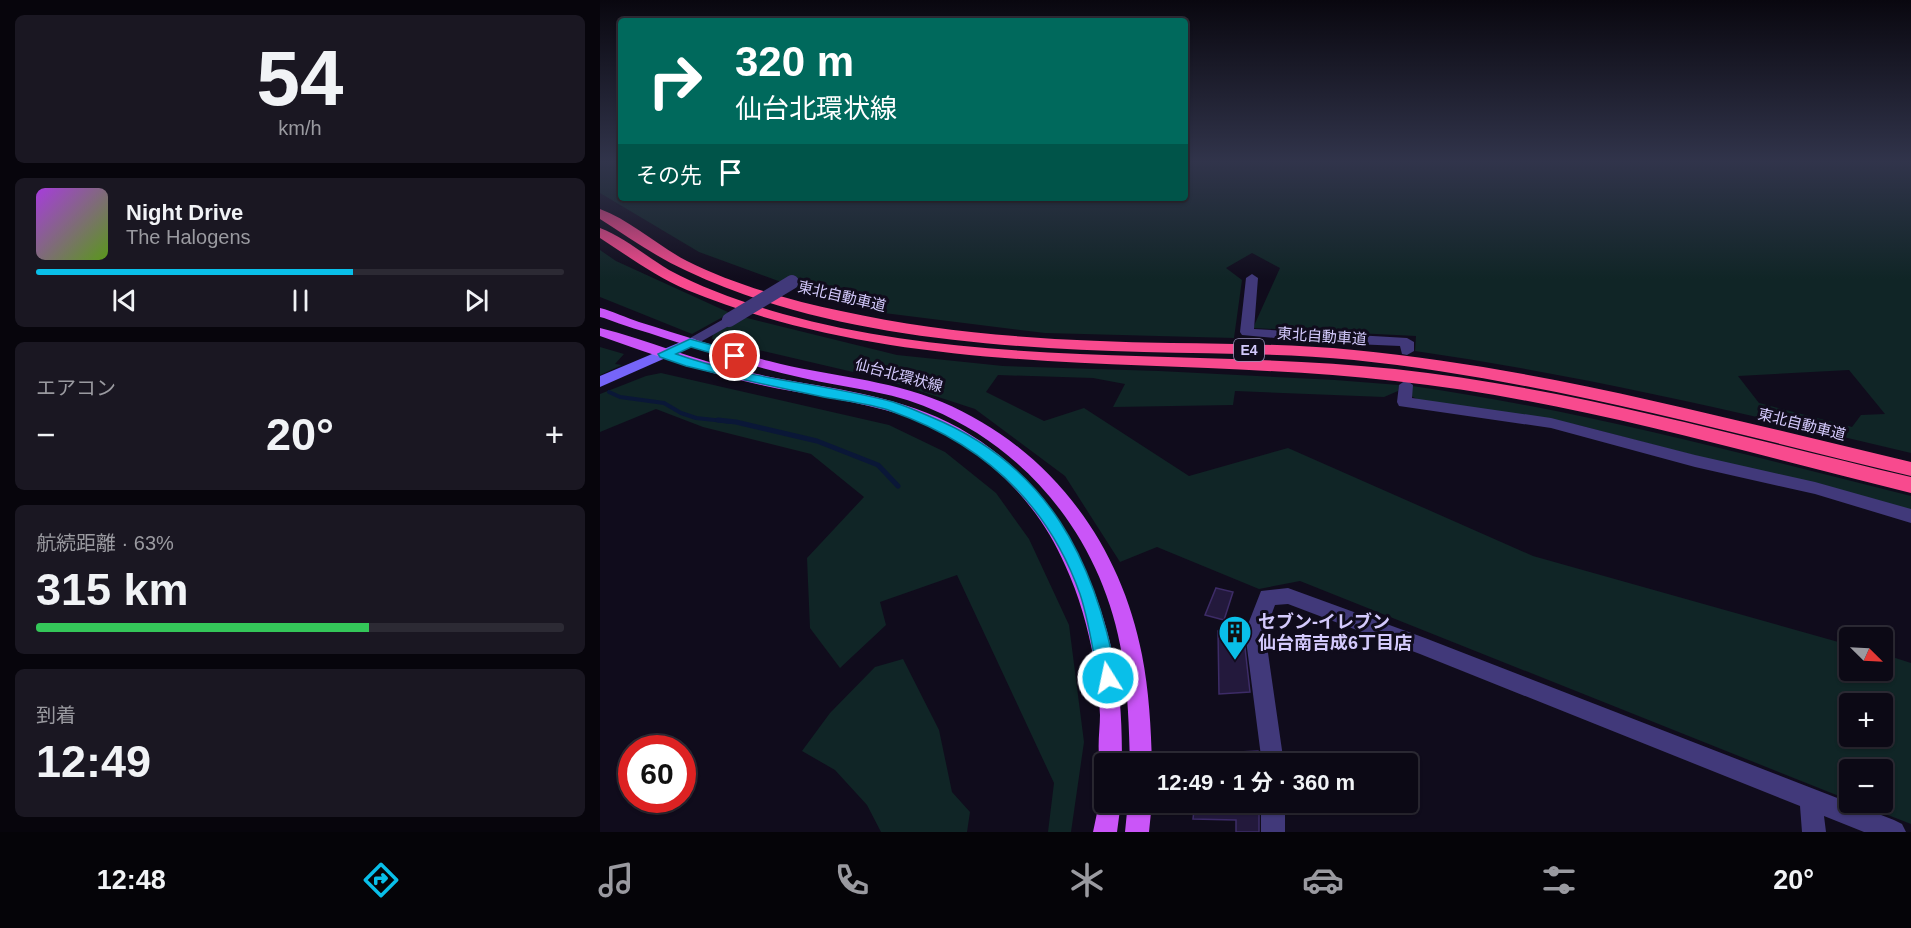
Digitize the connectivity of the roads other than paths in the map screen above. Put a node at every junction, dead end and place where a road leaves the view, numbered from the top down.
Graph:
1 (600, 213) edge
2 (600, 232) edge
3 (1252, 278) dead end
4 (792, 282) dead end
5 (604, 314) edge
6 (600, 332) edge
7 (690, 342) junction
8 (1407, 351) dead end
9 (665, 354) junction
10 (600, 382) edge
11 (1406, 385) dead end
12 (1911, 469) edge
13 (1911, 485) edge
14 (1911, 516) edge
15 (1112, 753) edge
16 (1141, 753) edge
17 (1272, 753) edge
18 (1811, 800) junction
19 (1108, 813) edge
20 (1139, 813) edge
21 (1273, 813) edge
22 (1105, 832) edge
23 (1137, 832) edge
24 (1273, 832) edge
25 (1814, 832) edge
26 (1894, 832) edge

1 - 12 highway, 東北自動車道 / E4
2 - 13 highway, E4
3 - 8 street
4 - 7 street, bridge
5 - 7 main road, 仙台北環状線
6 - 9 main road
7 - 9 street
7 - 16 main road, 仙台北環状線
9 - 10 street
9 - 15 main road
11 - 14 street
17 - 18 street
18 - 25 street
18 - 26 street
19 - 22 main road
20 - 23 main road
21 - 24 street

